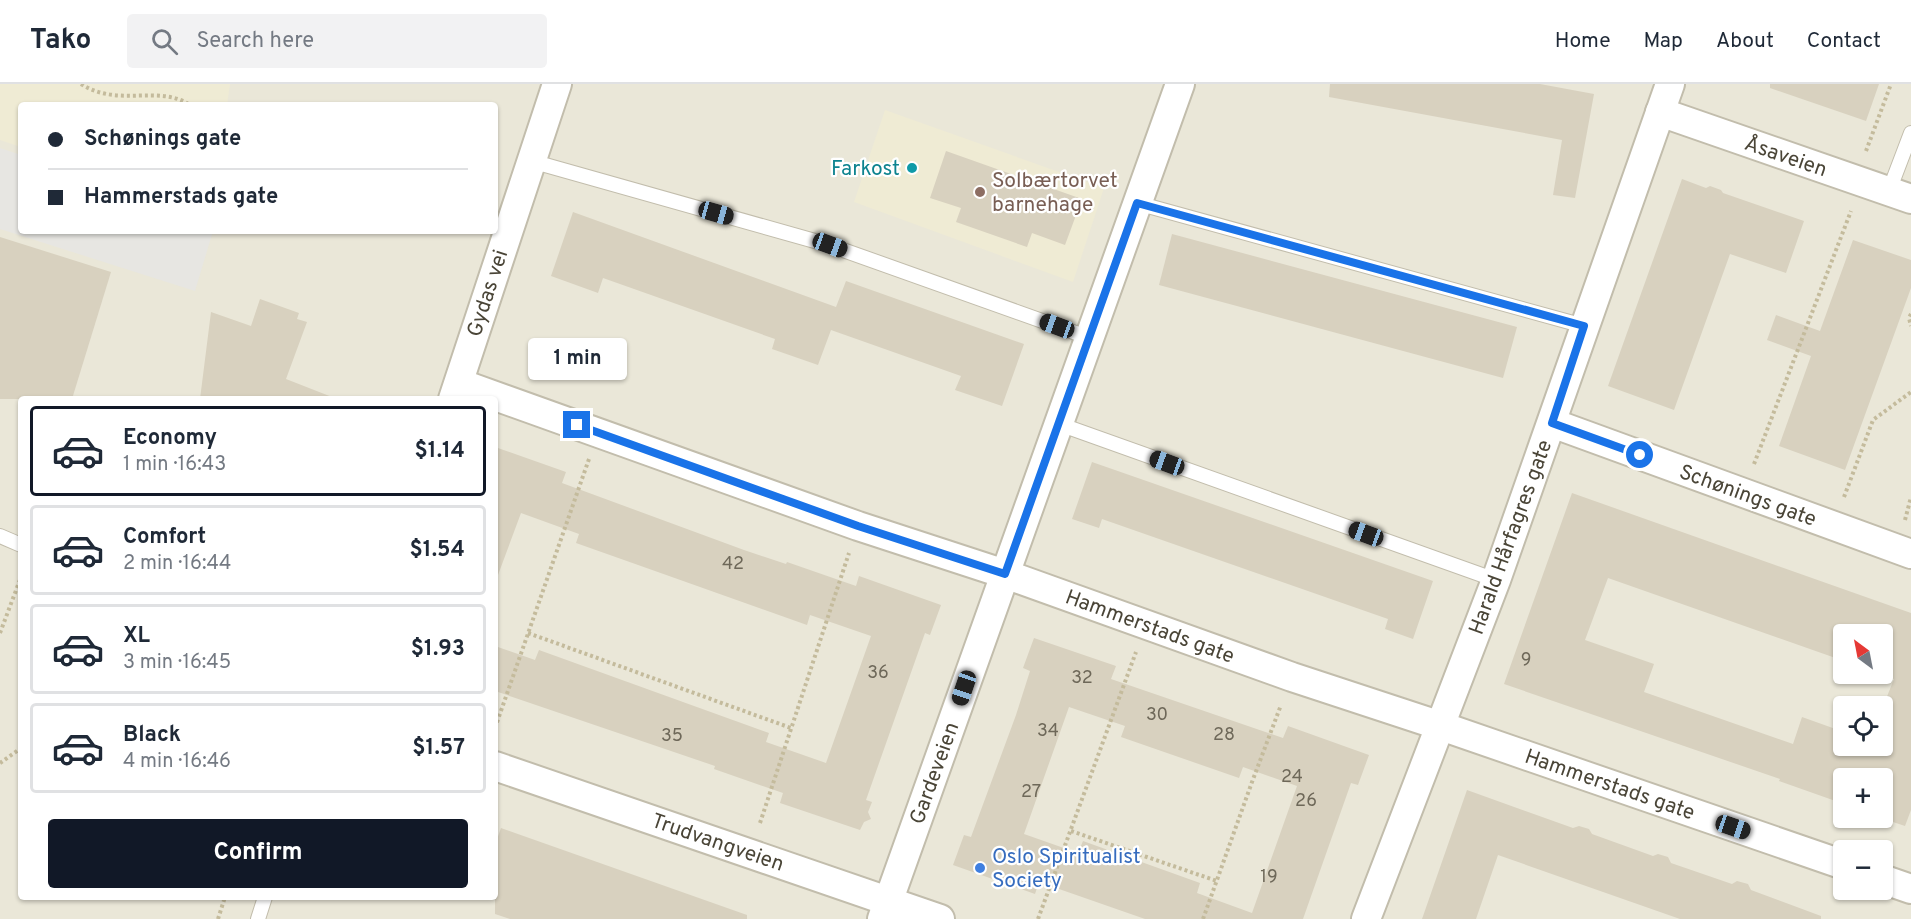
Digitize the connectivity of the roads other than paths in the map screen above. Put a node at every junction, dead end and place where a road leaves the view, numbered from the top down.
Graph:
1 (557, 84) edge
2 (1180, 84) edge
3 (1670, 84) edge
4 (1660, 112) junction
5 (1911, 133) edge
6 (531, 161) junction
7 (1900, 195) edge
8 (1137, 203) junction
9 (1584, 326) junction
10 (1090, 338) junction
11 (456, 391) edge
12 (471, 396) edge
13 (498, 405) edge
14 (1552, 423) junction
15 (1059, 424) junction
16 (0, 536) edge
17 (18, 544) edge
18 (1911, 554) edge
19 (1005, 574) junction
20 (1496, 580) junction
21 (1441, 726) junction
22 (498, 767) edge
23 (1833, 861) edge
24 (1893, 883) edge
25 (1911, 889) edge
26 (264, 900) edge
27 (886, 910) edge
28 (258, 919) edge
29 (940, 919) edge
30 (1366, 919) edge

1 - 6 street, Gydas vei
2 - 8 street, Gardeveien
3 - 4 street, Harald Hårfagres gate
4 - 7 street, Åsaveien
4 - 9 street, Harald Hårfagres gate
5 - 7 lane
6 - 10 lane
6 - 11 street, Gydas vei
8 - 9 lane
8 - 10 street, Gardeveien
9 - 14 street, Harald Hårfagres gate
10 - 15 street, Gardeveien
11 - 12 street, Hammerstads gate
13 - 19 street, Hammerstads gate
14 - 18 street, Schønings gate
14 - 20 street, Harald Hårfagres gate
15 - 19 street, Gardeveien
15 - 20 lane
16 - 17 lane
19 - 21 street, Hammerstads gate
19 - 27 street, Gardeveien
20 - 21 street, Harald Hårfagres gate
21 - 23 street, Hammerstads gate
21 - 30 street, Harald Hårfagres gate
22 - 27 street, Trudvangveien
24 - 25 street
26 - 28 lane
27 - 29 street, Trudvangveien

